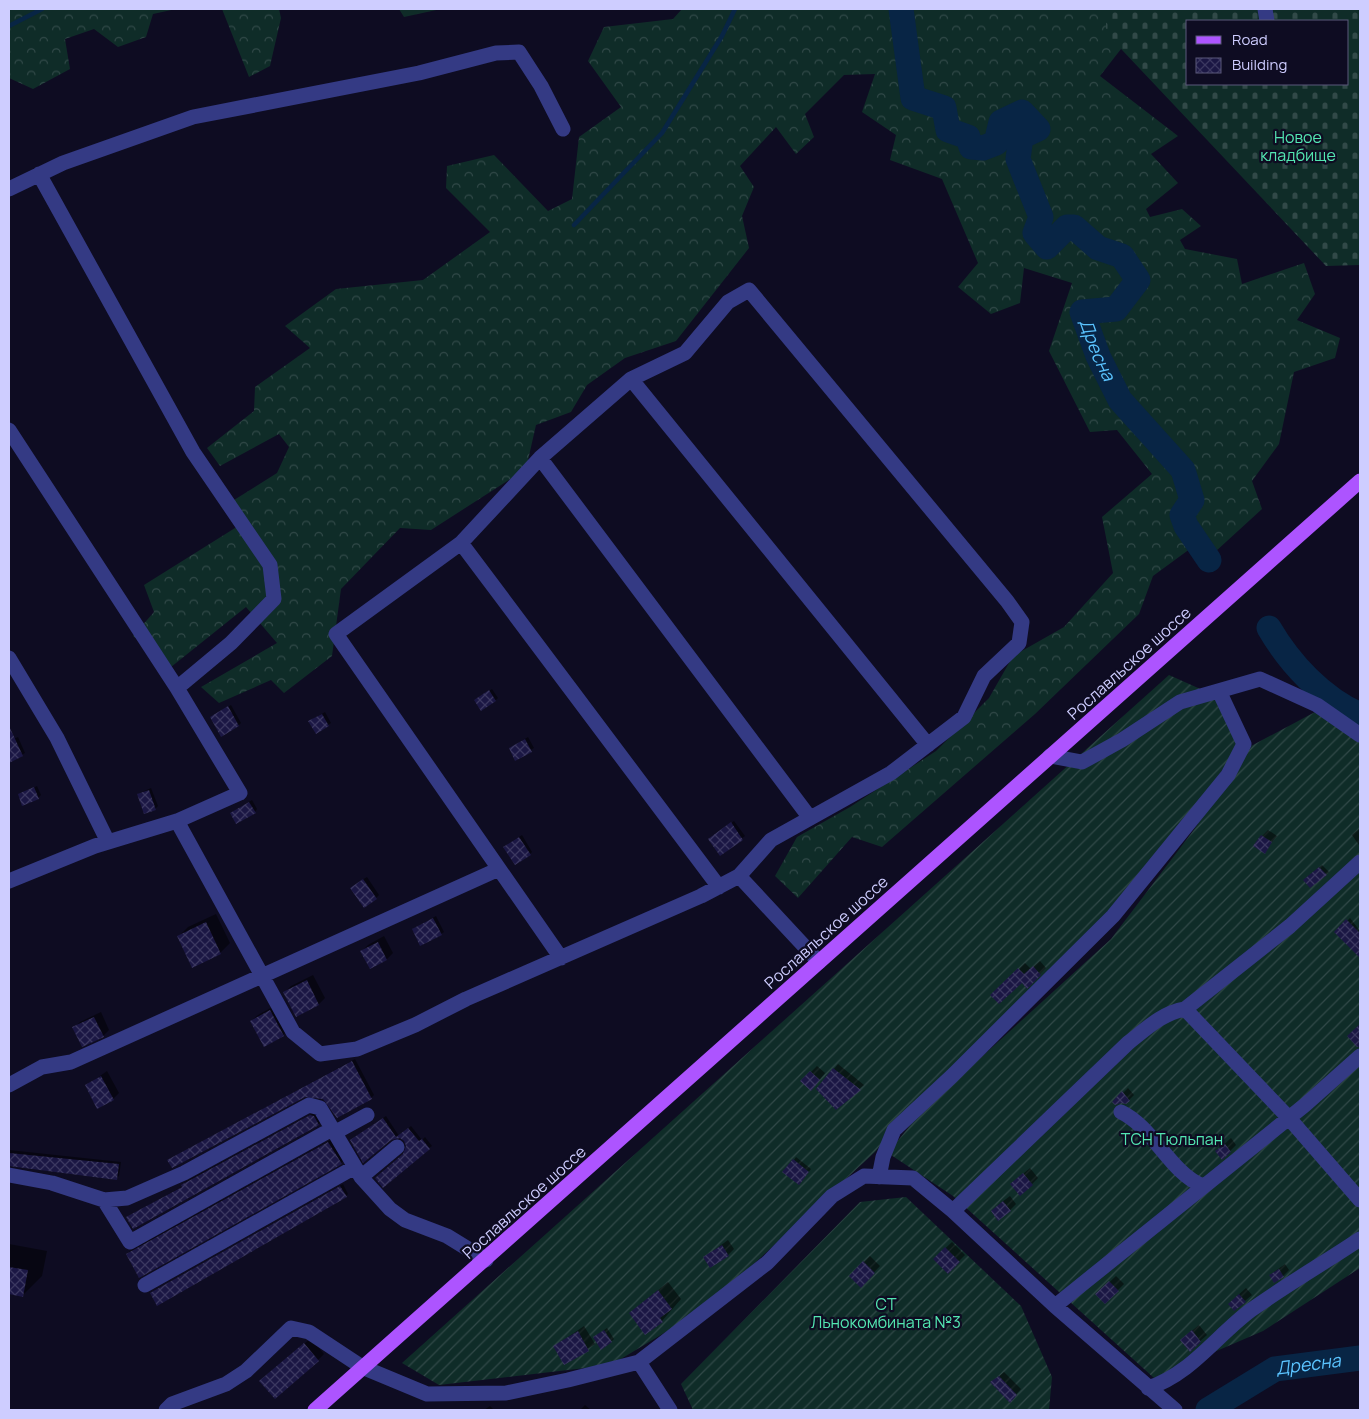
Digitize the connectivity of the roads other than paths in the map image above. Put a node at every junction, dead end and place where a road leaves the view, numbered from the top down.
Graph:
1 (563, 129) dead end
2 (38, 174) junction
3 (9, 189) edge
4 (631, 379) junction
5 (9, 430) edge
6 (540, 458) junction
7 (1360, 481) edge
8 (461, 543) junction
9 (9, 658) edge
10 (177, 688) junction
11 (1219, 691) junction
12 (1360, 735) edge
13 (928, 745) junction
14 (1050, 756) junction
15 (810, 818) junction
16 (177, 821) junction
17 (108, 842) junction
18 (1360, 862) edge
19 (499, 869) junction
20 (739, 876) junction
21 (9, 881) edge
22 (719, 887) junction
23 (561, 958) junction
24 (819, 962) junction
25 (262, 976) junction
26 (1185, 1009) junction
27 (1360, 1056) edge
28 (9, 1085) edge
29 (1121, 1112) dead end
30 (367, 1115) dead end
31 (1288, 1117) junction
32 (333, 1131) junction
33 (397, 1147) dead end
34 (358, 1172) junction
35 (9, 1176) edge
36 (879, 1176) junction
37 (1203, 1186) junction
38 (104, 1200) junction
39 (1360, 1200) edge
40 (953, 1211) junction
41 (1360, 1239) edge
42 (486, 1260) junction
43 (145, 1285) dead end
44 (1055, 1306) junction
45 (639, 1362) junction
46 (362, 1367) junction
47 (1148, 1388) junction
48 (665, 1408) edge
49 (166, 1410) edge
50 (315, 1410) edge
51 (1175, 1410) edge

1 - 2 street
2 - 3 street
2 - 10 street
4 - 6 street
4 - 13 street
4 - 13 street
5 - 10 street
6 - 8 street
6 - 15 street
7 - 14 main road, Рославльское шоссе
8 - 19 street
8 - 22 street
9 - 17 street
10 - 16 street
11 - 12 street
11 - 14 street
11 - 36 street
13 - 15 street
14 - 24 main road, Рославльское шоссе
15 - 20 street
16 - 17 street
16 - 25 street
17 - 21 street
18 - 26 street
19 - 23 street
19 - 25 street
20 - 22 street
20 - 24 street
22 - 23 street
23 - 25 street
24 - 42 main road, Рославльское шоссе
25 - 28 street
26 - 31 street
26 - 40 street
27 - 31 street
29 - 37 street
30 - 32 street
31 - 37 street
31 - 39 street
32 - 34 street
32 - 38 street
32 - 38 street
33 - 34 street
34 - 42 street
34 - 43 street
35 - 38 street
36 - 40 street
36 - 45 street
37 - 44 street
40 - 44 street
41 - 47 street
42 - 46 main road, Рославльское шоссе
44 - 47 street
45 - 46 street
45 - 48 street
46 - 49 street
46 - 50 main road, Рославльское шоссе
47 - 51 street

